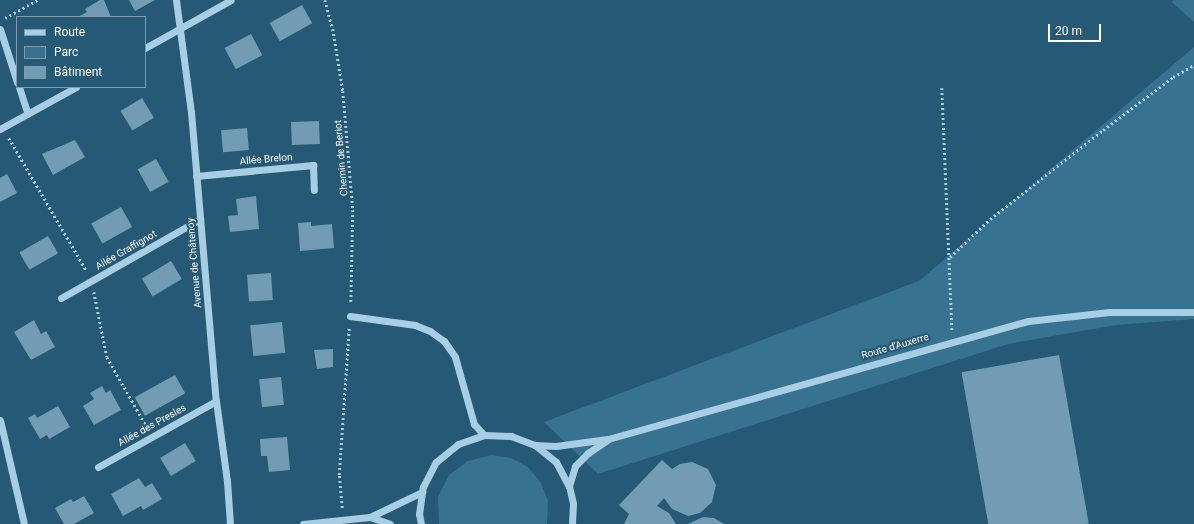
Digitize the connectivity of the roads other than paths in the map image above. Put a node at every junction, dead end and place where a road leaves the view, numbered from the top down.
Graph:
1 (176, 0) edge
2 (231, 0) edge
3 (0, 29) edge
4 (180, 29) junction
5 (146, 47) edge
6 (16, 79) edge
7 (19, 88) edge
8 (74, 88) edge
9 (28, 114) junction
10 (2, 128) edge
11 (196, 176) junction
12 (314, 190) dead end
13 (200, 219) junction
14 (62, 298) dead end
15 (1194, 312) edge
16 (350, 316) road end
17 (216, 401) junction
18 (0, 420) edge
19 (484, 435) junction
20 (608, 439) junction
21 (535, 445) junction
22 (98, 467) dead end
23 (569, 486) junction
24 (422, 492) junction
25 (370, 517) junction
26 (24, 524) edge
27 (230, 524) edge
28 (303, 524) edge
29 (390, 524) edge
30 (420, 524) edge
31 (572, 524) edge

1 - 4 street, Avenue de Châtenoy
2 - 4 street
3 - 6 street
4 - 5 street
4 - 11 street, Avenue de Châtenoy
7 - 9 street
8 - 9 street
9 - 10 street
11 - 12 street, Allée Brelon
11 - 13 street, Avenue de Châtenoy
13 - 14 street, Allée Graffignot
13 - 17 street, Avenue de Châtenoy
15 - 20 street, Route d'Auxerre
16 - 19 street
17 - 22 street, Allée des Presles
17 - 27 street, Avenue de Châtenoy
18 - 26 street
19 - 21 street
19 - 24 street
20 - 21 street, Route d'Auxerre
20 - 23 street, Route d'Auxerre
21 - 23 street
23 - 31 street
24 - 25 street
24 - 30 street
25 - 28 street
25 - 29 street

